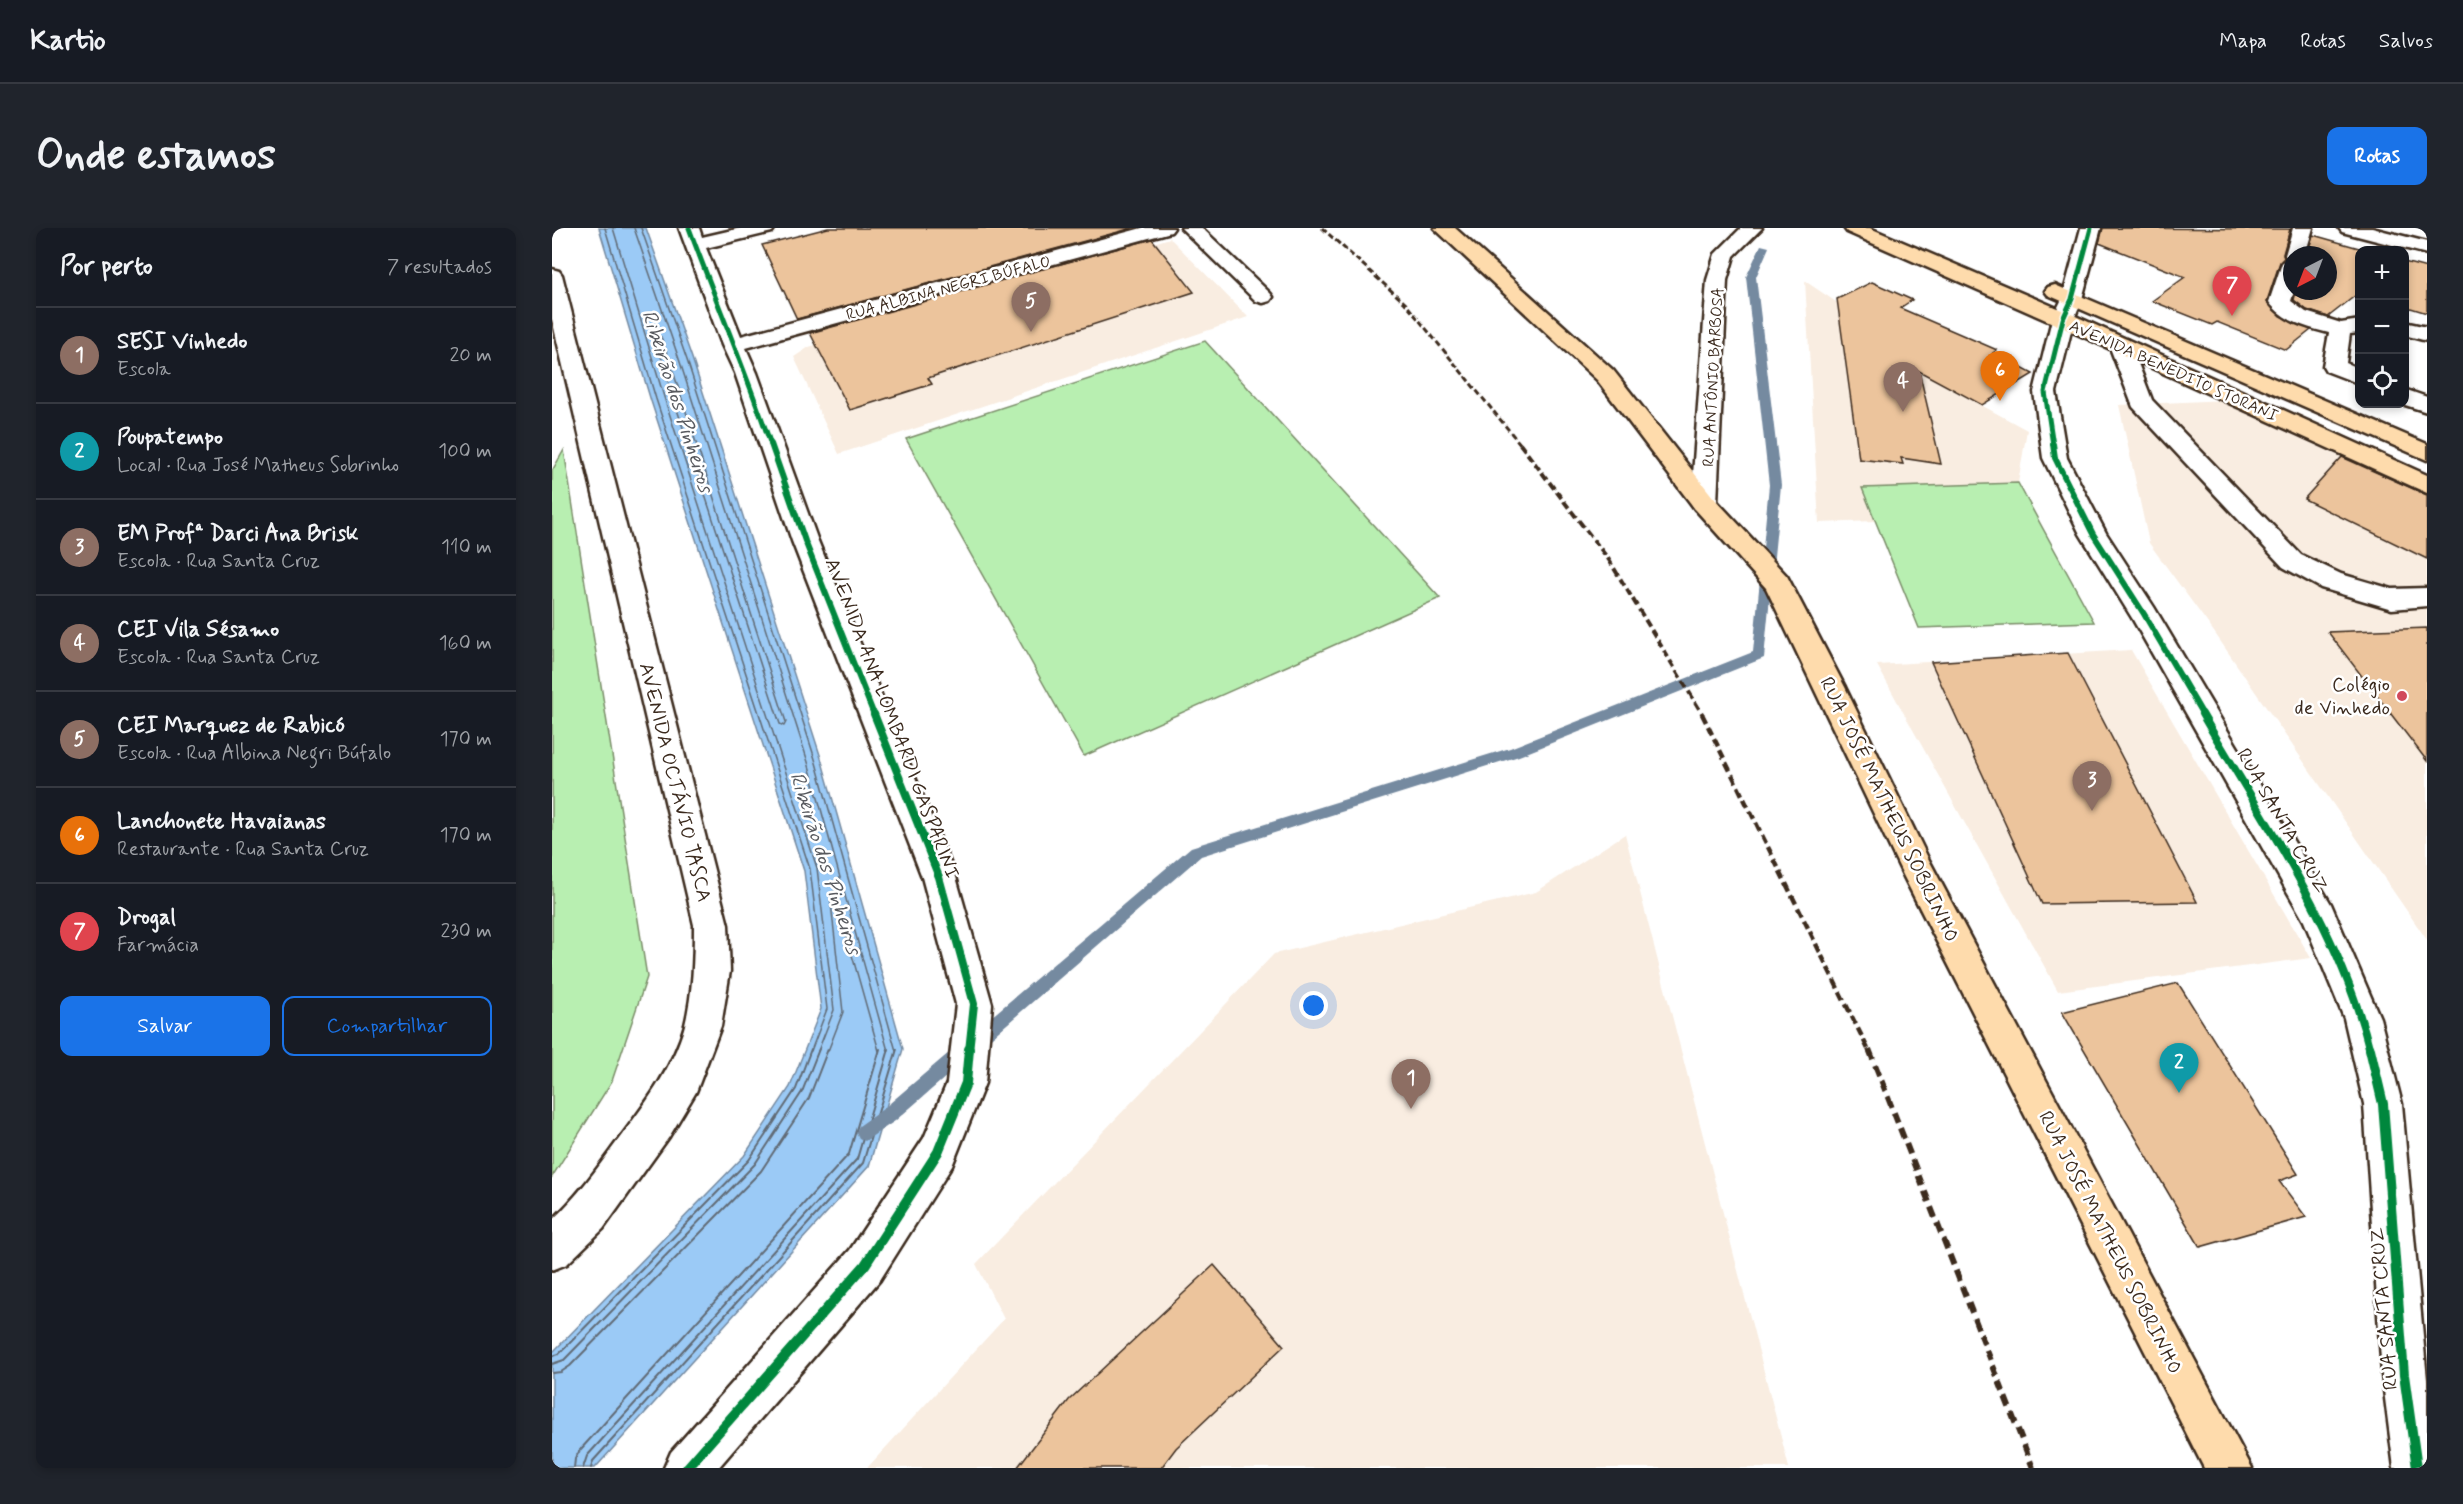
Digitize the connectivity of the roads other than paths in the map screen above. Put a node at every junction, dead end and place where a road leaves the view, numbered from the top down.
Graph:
1 (765, 228) edge
2 (1164, 228) edge
3 (1191, 228) edge
4 (1444, 228) edge
5 (1752, 228) edge
6 (1854, 228) edge
7 (2091, 228) edge
8 (2303, 228) edge
9 (2349, 228) edge
10 (692, 237) edge
11 (2298, 246) edge
12 (2427, 249) edge
13 (552, 275) edge
14 (2039, 284) dead end
15 (2283, 292) edge
16 (1263, 297) dead end
17 (2067, 309) junction
18 (2350, 328) edge
19 (2409, 329) edge
20 (2427, 334) edge
21 (733, 345) junction
22 (2120, 345) junction
23 (2355, 375) edge
24 (2409, 398) edge
25 (2427, 405) edge
26 (2427, 453) edge
27 (2427, 485) edge
28 (1704, 503) junction
29 (2427, 597) edge
30 (552, 1249) edge
31 (687, 1468) edge
32 (2229, 1468) edge
33 (2417, 1468) edge

1 - 10 street
2 - 21 street, RUA ALBINA NEGRI BÚFALO
3 - 16 street
4 - 28 main road, RUA JOSÉ MATHEUS SOBRINHO
5 - 28 street, RUA ANTÔNIO BARBOSA
6 - 17 main road, AVENIDA BENEDITO STORANI
7 - 17 street, RUA SANTA CRUZ
8 - 11 street
9 - 12 street
10 - 21 street, AVENIDA ANA LOMBARDI GASPARINI
13 - 30 street, AVENIDA OCTÁVIO TASCA
14 - 17 main road, AVENIDA BENEDITO STORANI
15 - 18 street
17 - 22 main road, AVENIDA BENEDITO STORANI
17 - 26 main road, AVENIDA BENEDITO STORANI
17 - 33 street, RUA SANTA CRUZ
18 - 23 street
19 - 20 street
21 - 31 street, AVENIDA ANA LOMBARDI GASPARINI
22 - 27 main road, AVENIDA BENEDITO STORANI
22 - 29 street
24 - 25 street
28 - 32 main road, RUA JOSÉ MATHEUS SOBRINHO

